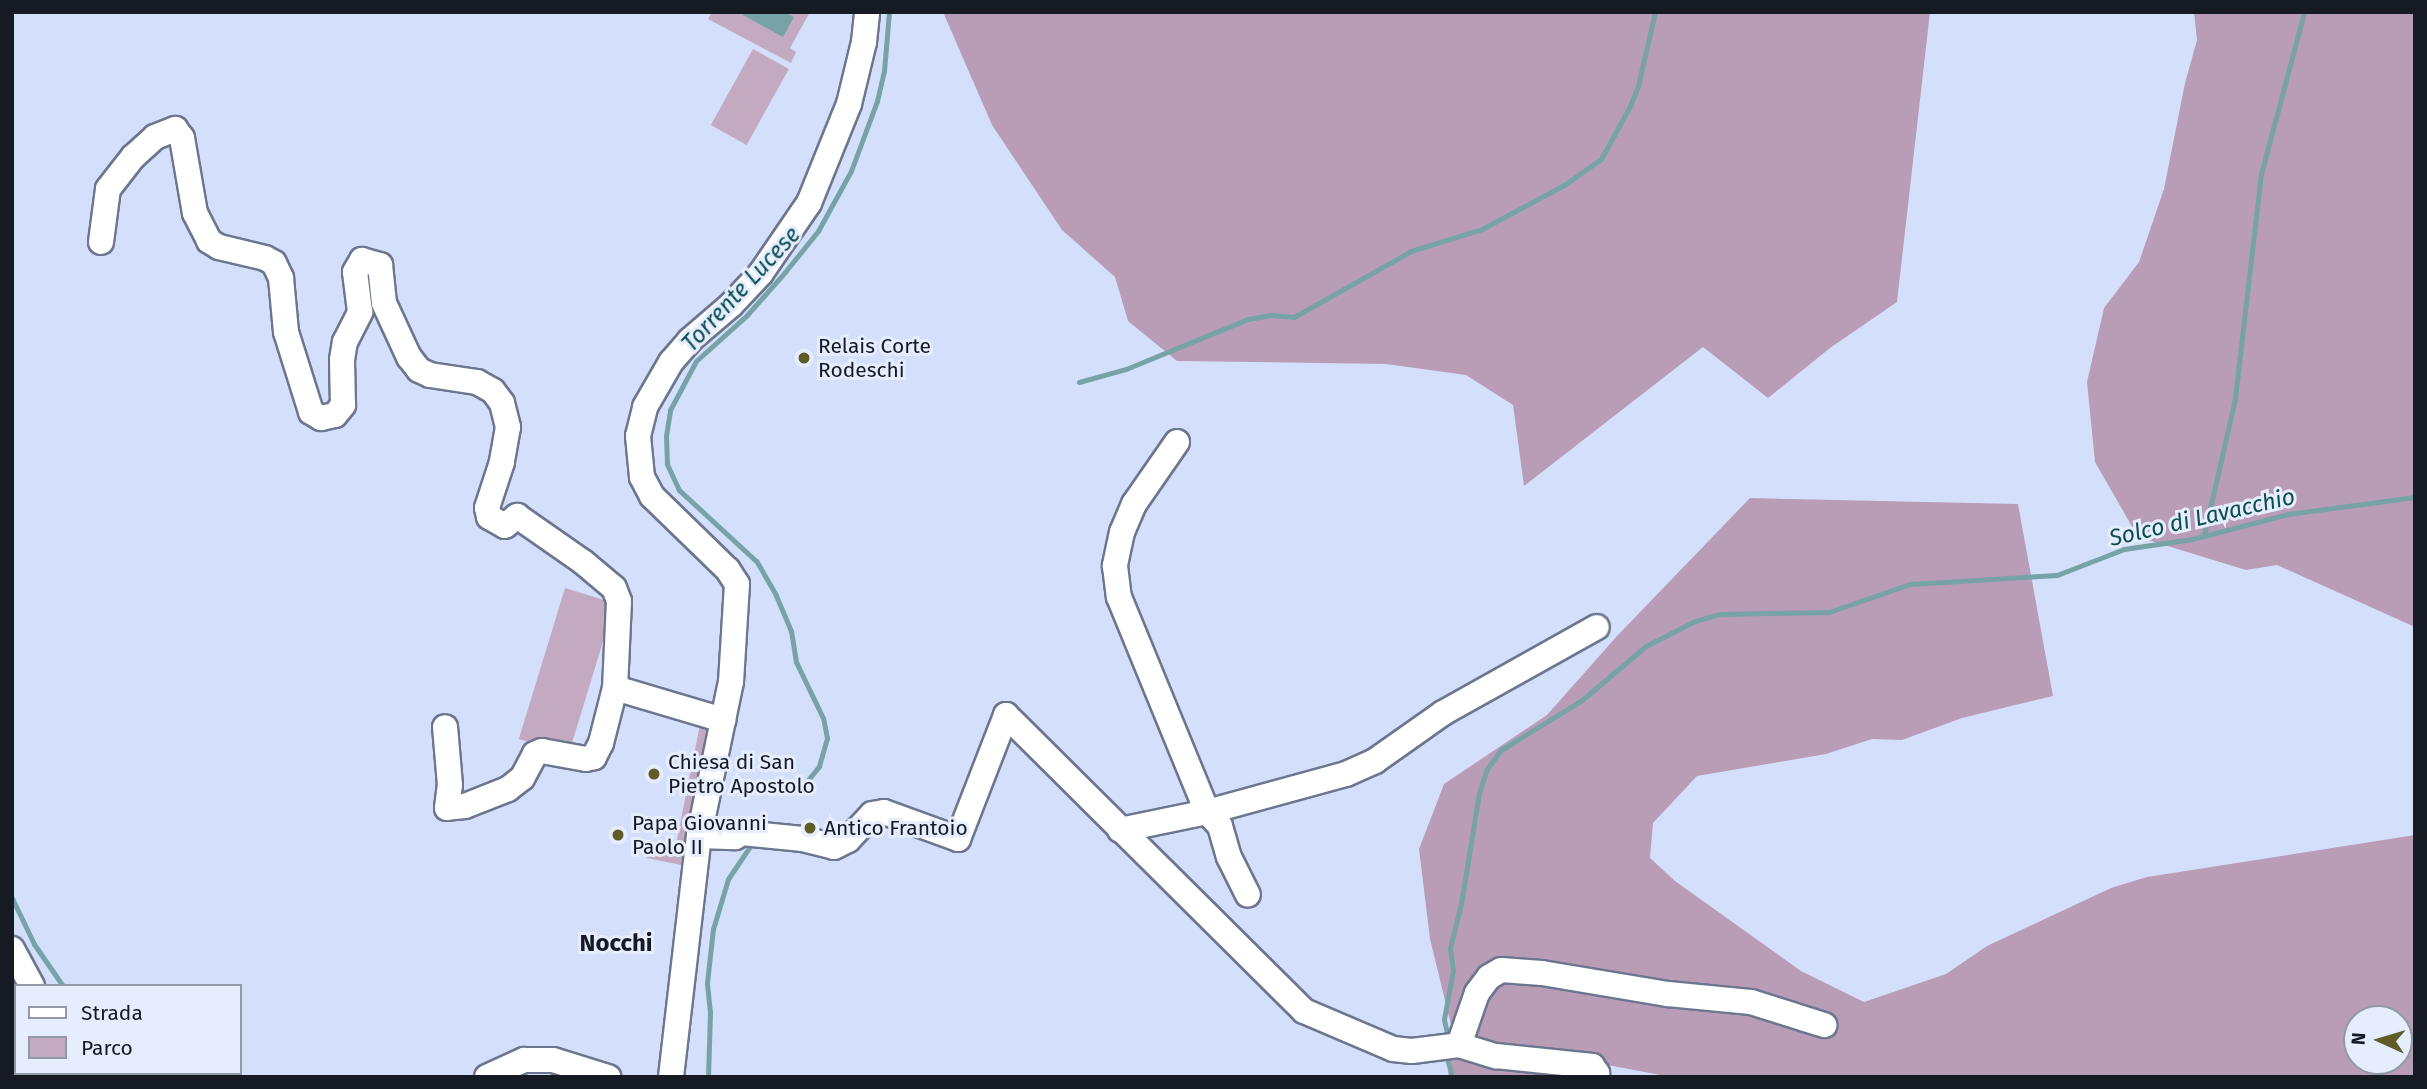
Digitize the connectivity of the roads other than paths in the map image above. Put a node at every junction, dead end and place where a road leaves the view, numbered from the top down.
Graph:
1 (867, 12) edge
2 (100, 242) dead end
3 (1177, 442) dead end
4 (1597, 627) dead end
5 (615, 688) junction
6 (723, 720) junction
7 (445, 727) dead end
8 (1207, 812) junction
9 (1120, 830) junction
10 (699, 836) junction
11 (1248, 895) dead end
12 (12, 949) edge
13 (31, 984) edge
14 (1824, 1025) dead end
15 (1459, 1045) junction
16 (487, 1077) edge
17 (608, 1077) edge
18 (671, 1077) edge
19 (1594, 1077) edge

1 - 6 street
2 - 5 street
3 - 8 street
4 - 8 street
5 - 6 street
5 - 7 street
6 - 10 street
8 - 9 street
8 - 11 street
9 - 10 street
9 - 15 street
10 - 18 street
12 - 13 street
14 - 15 street
15 - 19 street
16 - 17 street

